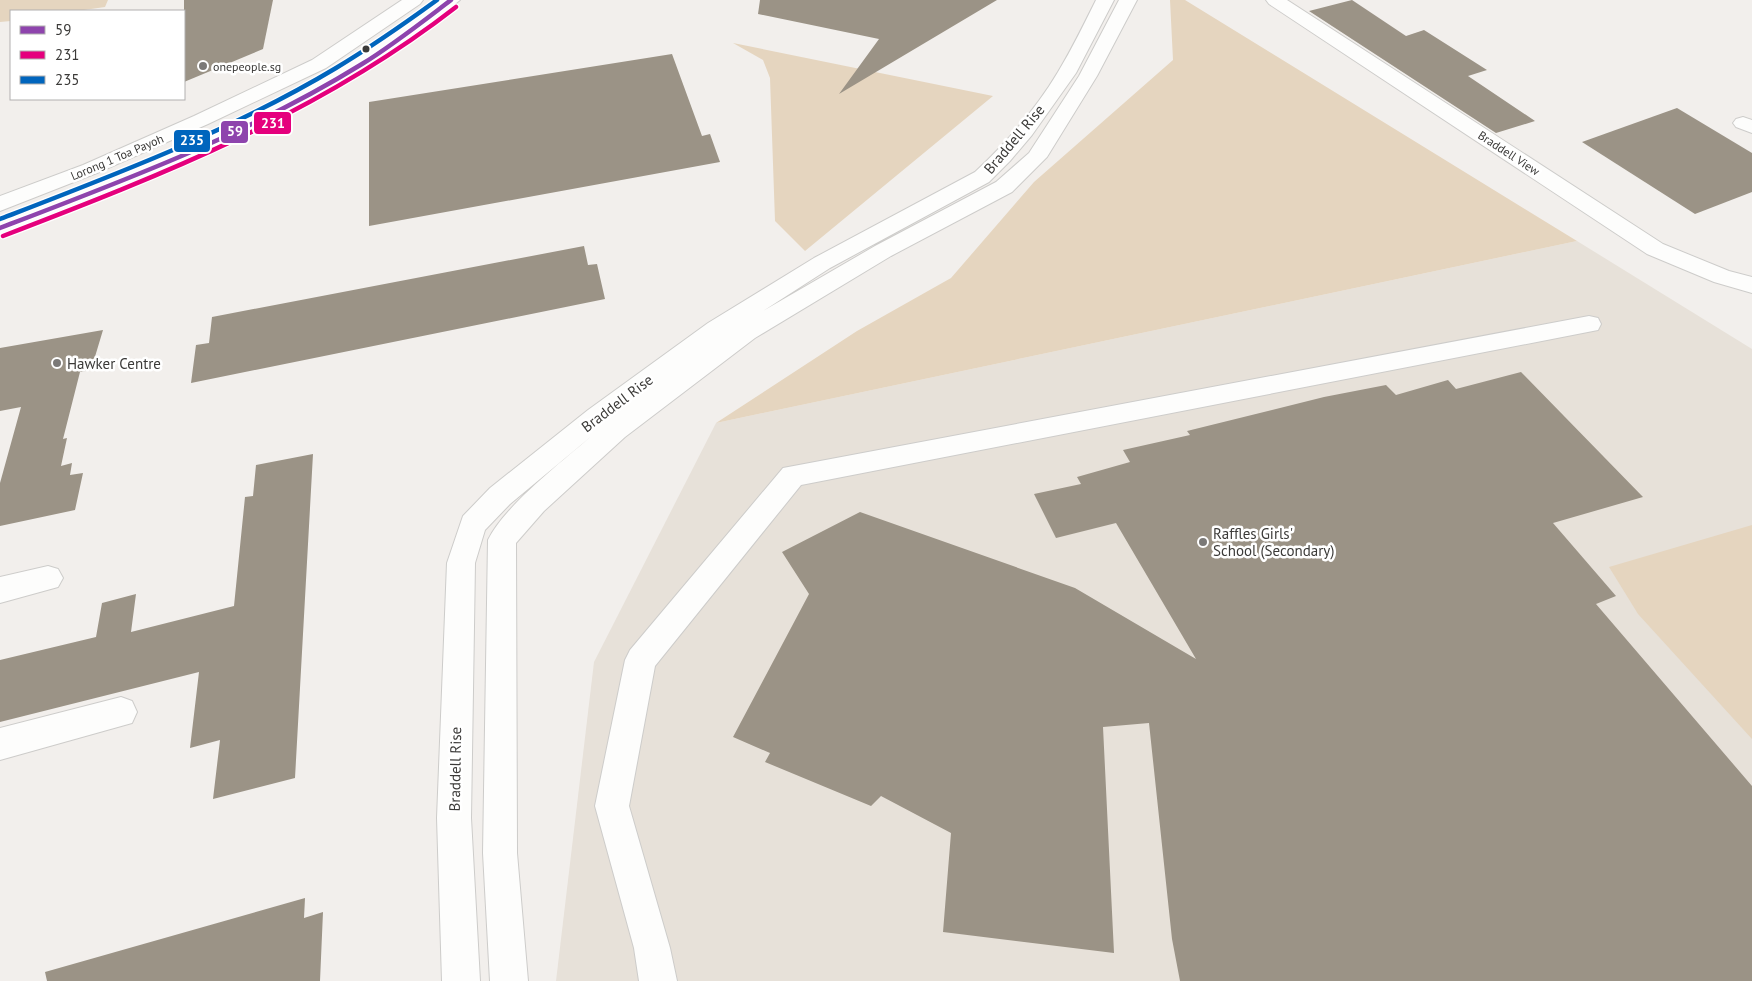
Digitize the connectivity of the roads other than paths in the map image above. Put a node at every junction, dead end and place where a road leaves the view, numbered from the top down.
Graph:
1 (414, 0) edge
2 (451, 0) edge
3 (1105, 0) edge
4 (1128, 0) edge
5 (1275, 0) edge
6 (90, 169) junction
7 (103, 189) junction
8 (0, 204) edge
9 (0, 228) edge
10 (1752, 285) edge
11 (1589, 324) dead end
12 (48, 578) dead end
13 (0, 590) edge
14 (122, 712) dead end
15 (0, 744) edge
16 (460, 981) edge
17 (509, 981) edge
18 (658, 981) edge

1 - 6 street, Lorong 1 Toa Payoh
2 - 7 street, Lorong 1 Toa Payoh
3 - 16 street, Braddell Rise
4 - 17 street, Braddell Rise
5 - 10 street, Braddell View
6 - 7 street
6 - 8 street, Lorong 1 Toa Payoh
7 - 9 street, Lorong 1 Toa Payoh
11 - 18 street
12 - 13 street
14 - 15 street

